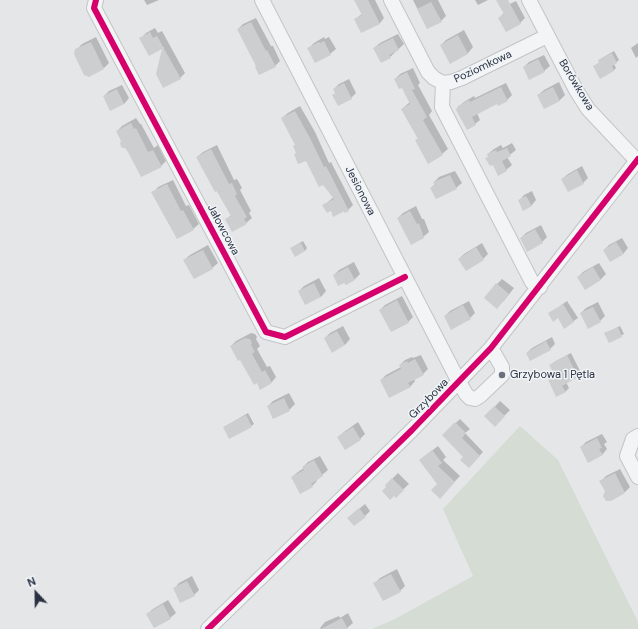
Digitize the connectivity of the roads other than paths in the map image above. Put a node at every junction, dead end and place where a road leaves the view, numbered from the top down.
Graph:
1 (96, 0) edge
2 (262, 0) edge
3 (391, 0) edge
4 (529, 0) edge
5 (547, 36) junction
6 (443, 83) junction
7 (638, 160) edge
8 (405, 277) junction
9 (540, 287) junction
10 (491, 348) junction
11 (459, 382) junction
12 (638, 436) edge
13 (638, 477) edge
14 (208, 629) edge

1 - 8 street, Jałowcowa
2 - 8 street, Jesionowa
3 - 6 street, Poziomkowa
4 - 5 street, Borówkowa
5 - 6 street, Poziomkowa
5 - 7 street, Borówkowa
6 - 9 street
7 - 9 street, Grzybowa
8 - 11 street, Jesionowa
9 - 10 street, Grzybowa
10 - 11 street, Grzybowa
10 - 11 street, Jesionowa
11 - 14 street, Grzybowa
12 - 13 street

